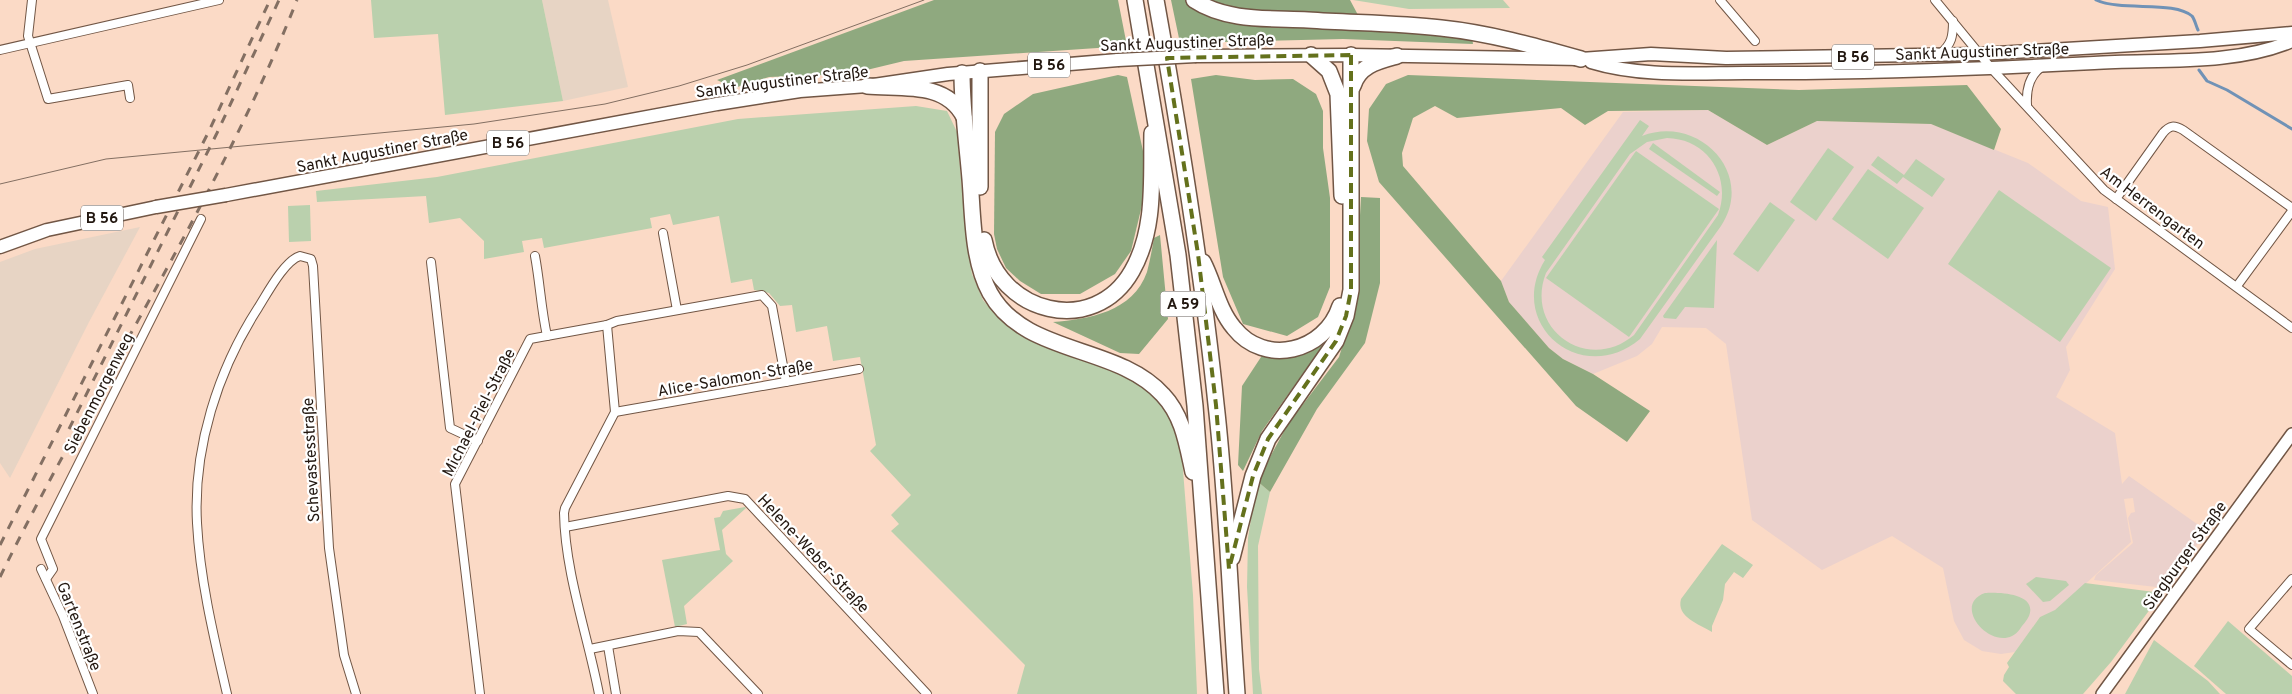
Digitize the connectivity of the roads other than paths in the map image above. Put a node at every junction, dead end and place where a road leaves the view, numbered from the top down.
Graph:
1 (32, 0) edge
2 (219, 0) edge
3 (1135, 0) edge
4 (1156, 0) edge
5 (1194, 0) edge
6 (1720, 0) edge
7 (1935, 0) edge
8 (1953, 21) junction
9 (2292, 33) edge
10 (1755, 41) dead end
11 (2292, 41) edge
12 (30, 43) junction
13 (0, 50) edge
14 (1980, 54) junction
15 (1311, 55) junction
16 (1352, 55) junction
17 (1940, 55) junction
18 (1397, 56) junction
19 (1582, 59) junction
20 (2044, 66) junction
21 (1992, 68) junction
22 (980, 72) junction
23 (962, 73) junction
24 (867, 86) junction
25 (1352, 90) junction
26 (1152, 94) junction
27 (130, 98) dead end
28 (2027, 106) junction
29 (964, 119) junction
30 (2116, 199) junction
31 (2292, 210) edge
32 (201, 219) dead end
33 (662, 233) dead end
34 (0, 247) edge
35 (1198, 254) junction
36 (535, 256) dead end
37 (431, 262) dead end
38 (2237, 286) junction
39 (677, 310) junction
40 (607, 325) junction
41 (2292, 328) edge
42 (547, 336) junction
43 (859, 369) dead end
44 (786, 382) junction
45 (615, 412) junction
46 (2292, 434) edge
47 (478, 441) junction
48 (1204, 515) junction
49 (565, 528) junction
50 (41, 569) dead end
51 (1229, 569) junction
52 (46, 579) junction
53 (2292, 579) edge
54 (608, 646) junction
55 (590, 649) junction
56 (2292, 664) edge
57 (92, 694) edge
58 (227, 694) edge
59 (356, 694) edge
60 (480, 694) edge
61 (600, 694) edge
62 (616, 694) edge
63 (758, 694) edge
64 (927, 694) edge
65 (1216, 694) edge
66 (1237, 694) edge
67 (2102, 694) edge

1 - 12 street
2 - 12 street
3 - 26 highway, A 59
4 - 35 highway, A 59
5 - 19 highway
6 - 10 street
7 - 8 street, Am Herrengarten
8 - 14 street, Am Herrengarten
8 - 17 street
9 - 14 main road, Sankt Augustiner Straße / B 56
11 - 20 main road, Sankt Augustiner Straße / B 56
12 - 13 street
12 - 27 street
14 - 17 main road, Sankt Augustiner Straße / B 56
14 - 21 street, Am Herrengarten
15 - 16 main road, Sankt Augustiner Straße / B 56
15 - 22 main road, Sankt Augustiner Straße / B 56, bridge
15 - 35 highway
16 - 18 main road, Sankt Augustiner Straße / B 56
16 - 25 highway
17 - 19 main road, Sankt Augustiner Straße / B 56
18 - 19 main road, Sankt Augustiner Straße / B 56
18 - 25 highway
19 - 21 main road, Sankt Augustiner Straße / B 56
20 - 21 main road, Sankt Augustiner Straße / B 56
20 - 28 street
21 - 28 street, Am Herrengarten
22 - 23 main road, Sankt Augustiner Straße / B 56
22 - 26 highway
23 - 24 main road, Sankt Augustiner Straße / B 56
23 - 29 highway
24 - 29 highway
24 - 34 main road, Sankt Augustiner Straße / B 56, bridge
25 - 51 highway
26 - 48 highway, A 59
28 - 30 street, Am Herrengarten
29 - 48 highway
30 - 31 street
30 - 38 street, Am Herrengarten
31 - 38 street
32 - 52 street, Siebenmorgenweg
33 - 39 street
35 - 51 highway, A 59
36 - 42 street
37 - 47 street
38 - 41 street, Am Herrengarten
39 - 40 street, Michael-Piel-Straße
39 - 44 street, Michael-Piel-Straße
40 - 42 street, Michael-Piel-Straße
40 - 45 street
42 - 47 street, Michael-Piel-Straße
43 - 44 street, Alice-Salomon-Straße
44 - 45 street, Alice-Salomon-Straße
45 - 49 street
46 - 67 main road, Siegburger Straße
47 - 60 street, Michael-Piel-Straße
48 - 65 highway, A 59
49 - 55 street
49 - 64 street, Helene-Weber-Straße
50 - 52 street, Gartenstraße
51 - 66 highway, A 59
52 - 57 street, Gartenstraße
53 - 56 street
54 - 55 street
54 - 62 street
54 - 63 street
55 - 61 street
58 - 59 street, Schevastesstraße

